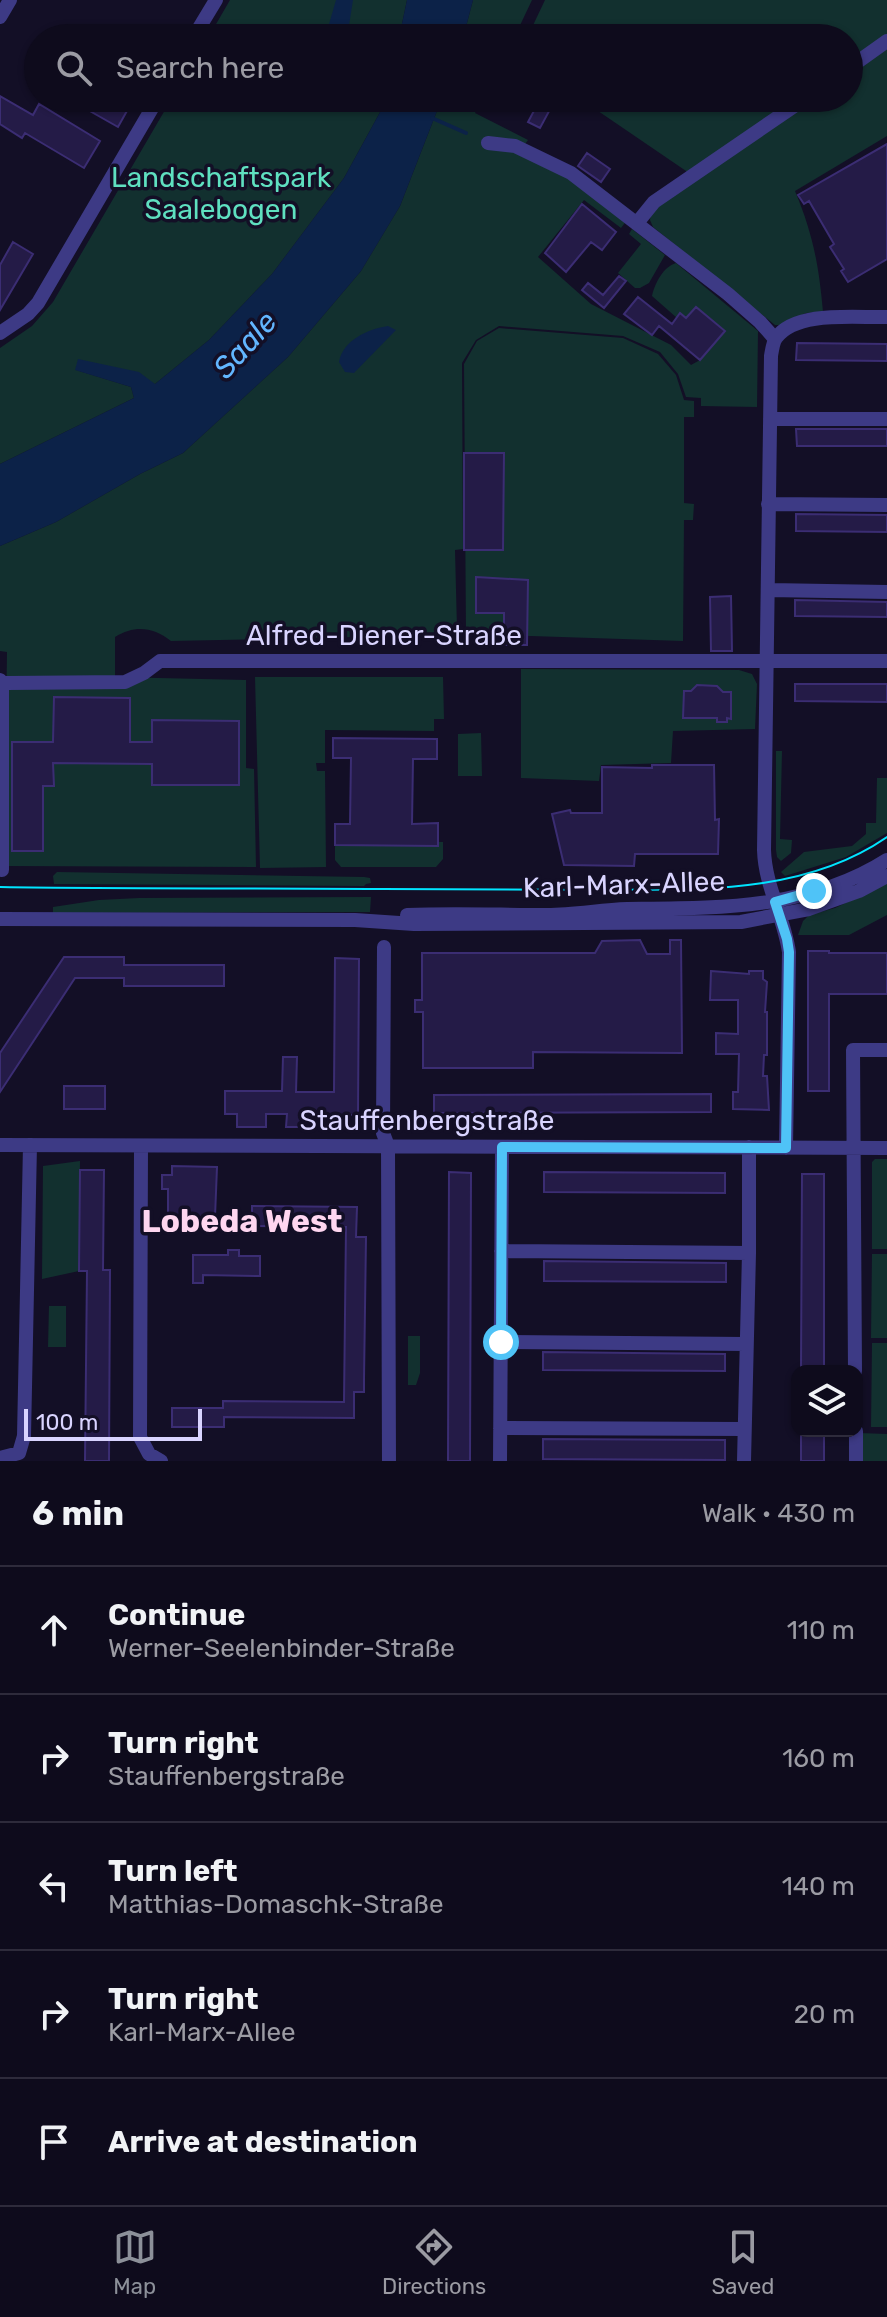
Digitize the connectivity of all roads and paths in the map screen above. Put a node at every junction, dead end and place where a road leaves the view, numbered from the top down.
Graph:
1 (10, 0) edge
2 (216, 0) edge
3 (0, 17) edge
4 (201, 24) edge
5 (887, 41) edge
6 (863, 58) edge
7 (150, 112) edge
8 (786, 112) edge
9 (488, 143) dead end
10 (637, 223) junction
11 (887, 317) edge
12 (0, 333) edge
13 (775, 339) junction
14 (770, 419) junction
15 (887, 419) edge
16 (768, 504) junction
17 (887, 505) edge
18 (769, 590) junction
19 (887, 592) edge
20 (768, 661) junction
21 (887, 661) edge
22 (3, 682) edge
23 (887, 860) edge
24 (2, 870) dead end
25 (887, 876) edge
26 (778, 909) junction
27 (0, 919) edge
28 (384, 947) dead end
29 (887, 1050) edge
30 (0, 1145) edge
31 (30, 1145) junction
32 (141, 1146) junction
33 (388, 1146) junction
34 (502, 1147) junction
35 (749, 1147) junction
36 (786, 1148) junction
37 (853, 1148) junction
38 (887, 1148) edge
39 (501, 1251) junction
40 (749, 1253) junction
41 (501, 1342) junction
42 (746, 1344) junction
43 (855, 1365) edge
44 (500, 1428) junction
45 (744, 1429) junction
46 (856, 1437) edge
47 (0, 1458) edge
48 (161, 1461) edge
49 (374, 1461) edge
50 (389, 1461) edge
51 (500, 1461) edge
52 (744, 1461) edge
53 (856, 1461) edge

1 - 3 street
2 - 4 street
5 - 6 street
7 - 12 street
8 - 10 street
9 - 10 street
10 - 13 street
11 - 13 street
13 - 14 street
14 - 15 street
14 - 16 street
16 - 17 street
16 - 18 street
18 - 19 street
18 - 20 street
20 - 21 street, Alfred-Diener-Straße
20 - 22 street, Alfred-Diener-Straße
20 - 26 street
22 - 24 street
23 - 26 street, Karl-Marx-Allee
25 - 26 street, Karl-Marx-Allee
26 - 27 street, Karl-Marx-Allee
26 - 36 street
28 - 33 street
29 - 37 street
30 - 31 street, Stauffenbergstraße
31 - 32 street, Stauffenbergstraße
31 - 47 street
32 - 33 street, Stauffenbergstraße
32 - 48 street
33 - 34 street, Stauffenbergstraße
33 - 50 street
34 - 35 street, Stauffenbergstraße
34 - 39 street
35 - 36 street, Stauffenbergstraße
35 - 40 street
36 - 37 street, Stauffenbergstraße
37 - 38 street, Stauffenbergstraße
37 - 43 street
39 - 40 street
39 - 41 street
40 - 42 street
41 - 42 street
41 - 44 street
42 - 45 street
44 - 45 street
44 - 51 street
45 - 52 street
46 - 53 street
49 - 50 street

